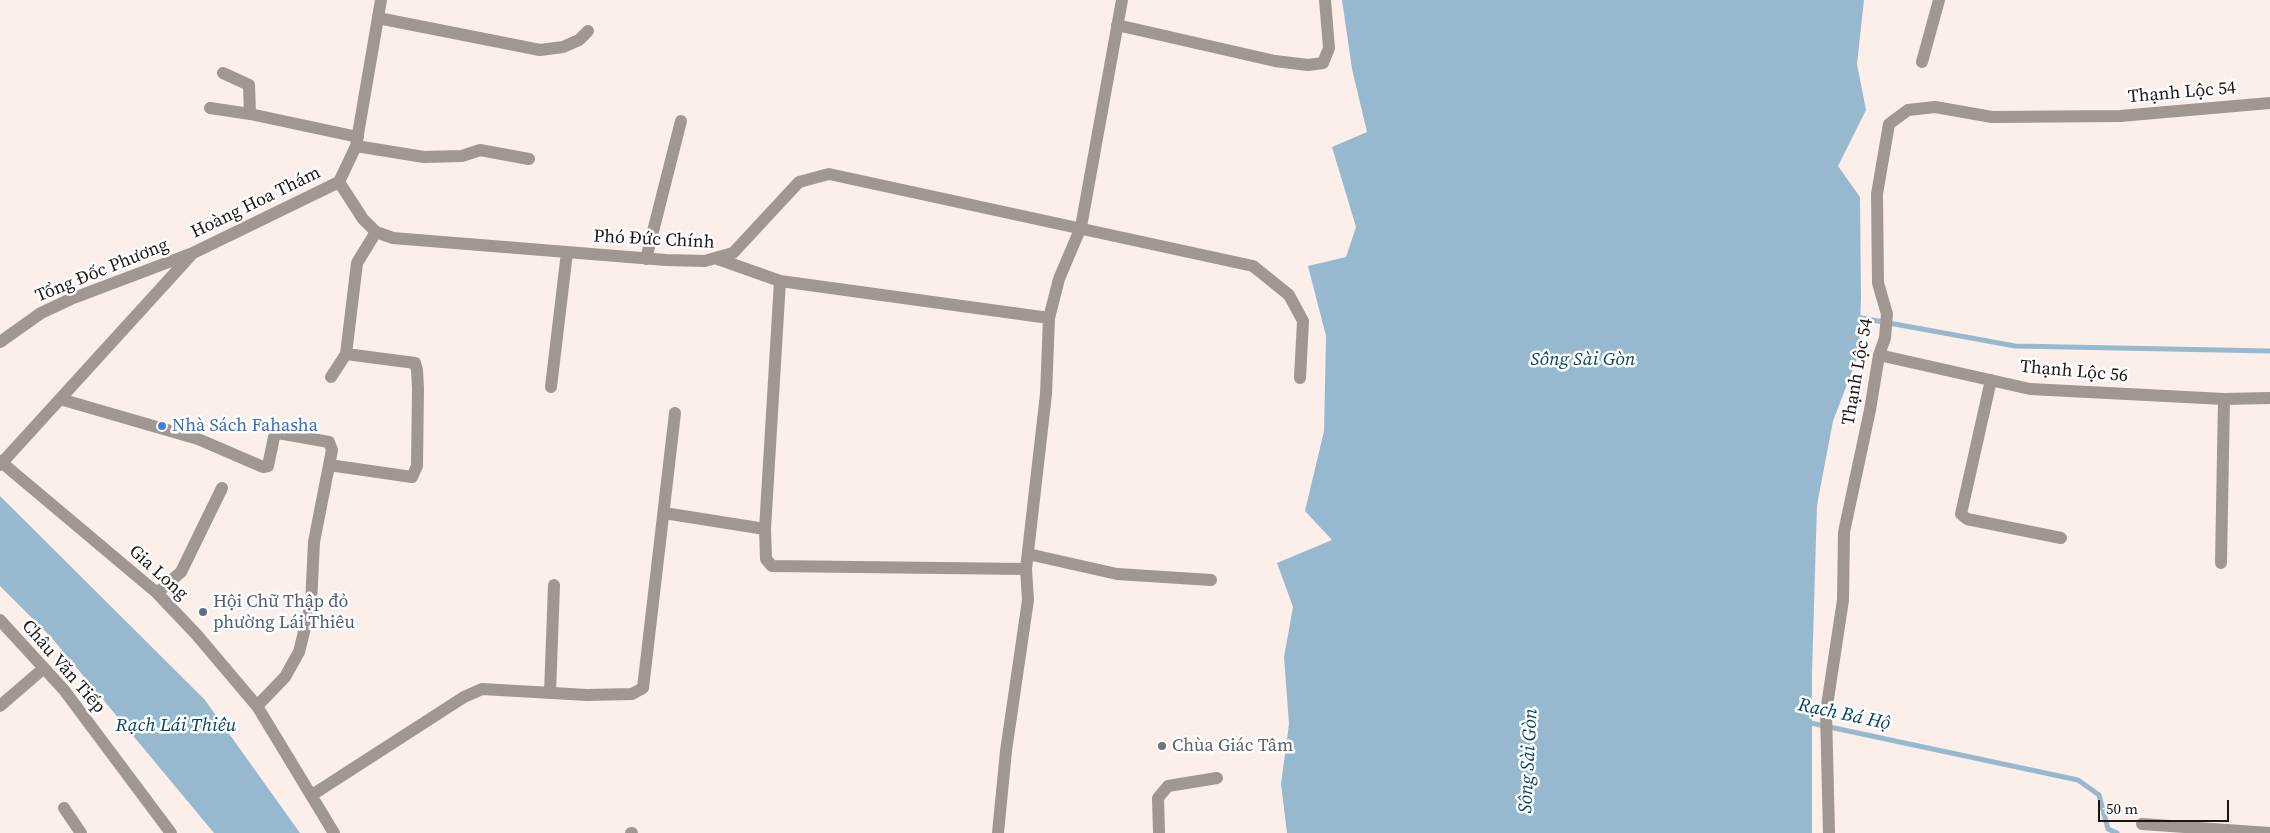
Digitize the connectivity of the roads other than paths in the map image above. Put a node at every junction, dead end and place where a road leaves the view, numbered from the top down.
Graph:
1 (381, 0) edge
2 (1325, 0) edge
3 (1939, 0) edge
4 (1121, 4) edge
5 (378, 18) junction
6 (1117, 25) junction
7 (588, 31) dead end
8 (1922, 62) dead end
9 (223, 72) dead end
10 (2270, 103) edge
11 (210, 108) dead end
12 (250, 114) junction
13 (681, 120) dead end
14 (357, 142) junction
15 (529, 159) dead end
16 (339, 182) junction
17 (1081, 228) junction
18 (376, 232) junction
19 (567, 252) junction
20 (193, 253) junction
21 (715, 258) junction
22 (646, 259) junction
23 (780, 281) junction
24 (1049, 318) junction
25 (0, 342) edge
26 (346, 354) junction
27 (1879, 355) junction
28 (331, 377) dead end
29 (1300, 378) dead end
30 (1991, 380) junction
31 (551, 387) dead end
32 (2270, 398) edge
33 (60, 399) junction
34 (2224, 399) junction
35 (675, 413) dead end
36 (1, 463) edge
37 (329, 464) junction
38 (222, 488) dead end
39 (664, 513) junction
40 (765, 529) junction
41 (2061, 538) dead end
42 (1028, 554) junction
43 (2221, 563) dead end
44 (1026, 569) junction
45 (1211, 580) dead end
46 (554, 585) dead end
47 (156, 593) junction
48 (0, 620) edge
49 (44, 668) junction
50 (550, 693) junction
51 (0, 706) edge
52 (257, 706) junction
53 (1217, 778) dead end
54 (312, 795) junction
55 (64, 808) dead end
56 (2142, 824) dead end
57 (81, 833) edge
58 (171, 833) edge
59 (334, 833) edge
60 (998, 833) edge
61 (1159, 833) edge
62 (1829, 833) edge
63 (2270, 833) edge

1 - 5 street, Hoàng Hoa Thám
2 - 6 street
3 - 8 street
4 - 6 street
5 - 7 street
5 - 14 street, Hoàng Hoa Thám
6 - 17 street
9 - 12 street
10 - 27 street, Thạnh Lộc 54
11 - 12 street
12 - 14 street
13 - 22 street
14 - 15 street
14 - 16 street, Hoàng Hoa Thám
16 - 18 street
16 - 20 street, Hoàng Hoa Thám
17 - 21 street
17 - 24 street
17 - 29 street
18 - 19 street, Phó Đức Chính
18 - 26 street
19 - 22 street, Phó Đức Chính
19 - 31 street
20 - 25 street, Tổng Đốc Phương
20 - 33 street, Hoàng Hoa Thám
21 - 22 street, Phó Đức Chính
21 - 23 street, Phó Đức Chính
23 - 24 street, Phó Đức Chính
23 - 40 street
24 - 42 street
26 - 28 street
26 - 37 street
27 - 30 street, Thạnh Lộc 56
27 - 62 street, Thạnh Lộc 54
30 - 34 street, Thạnh Lộc 56
30 - 41 street
32 - 34 street, Thạnh Lộc 56
33 - 36 street, Hoàng Hoa Thám
33 - 37 street
34 - 43 street
35 - 39 street
36 - 47 street, Gia Long
37 - 52 street
38 - 47 street
39 - 40 street
39 - 50 street
40 - 44 street
42 - 44 street
42 - 45 street
44 - 60 street
46 - 50 street
47 - 52 street, Gia Long
48 - 49 street, Châu Văn Tiếp
49 - 51 street
49 - 58 street, Châu Văn Tiếp
50 - 54 street
52 - 54 street, Gia Long
53 - 61 street
54 - 59 street, Gia Long
55 - 57 street
56 - 63 street

